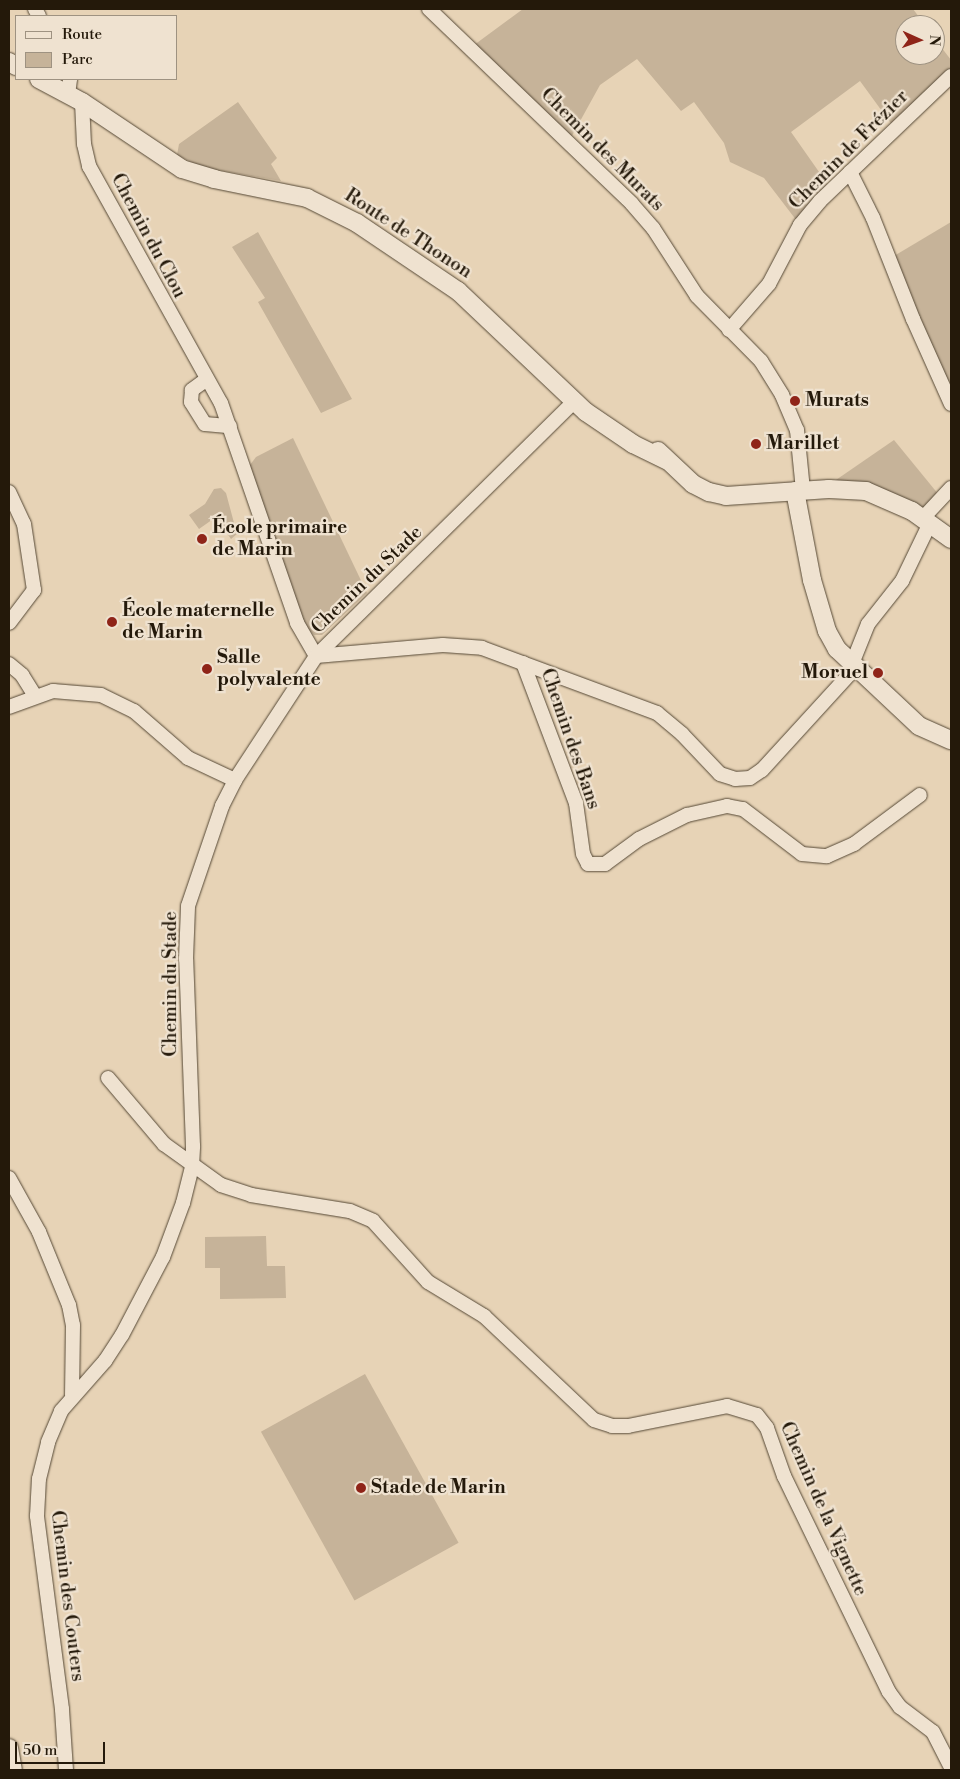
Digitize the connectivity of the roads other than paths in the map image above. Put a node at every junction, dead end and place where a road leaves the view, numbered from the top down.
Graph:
1 (429, 9) edge
2 (951, 76) edge
3 (42, 80) edge
4 (73, 92) edge
5 (850, 172) junction
6 (729, 330) junction
7 (207, 379) junction
8 (578, 398) junction
9 (951, 404) edge
10 (230, 426) junction
11 (951, 488) edge
12 (799, 490) junction
13 (9, 492) edge
14 (926, 520) junction
15 (951, 538) edge
16 (9, 623) edge
17 (316, 656) junction
18 (523, 663) junction
19 (9, 664) edge
20 (854, 666) junction
21 (35, 696) junction
22 (9, 707) edge
23 (951, 740) edge
24 (235, 780) junction
25 (920, 795) dead end
26 (108, 1078) dead end
27 (192, 1167) junction
28 (9, 1178) edge
29 (72, 1395) junction
30 (9, 1748) edge
31 (951, 1767) edge
32 (13, 1770) edge
33 (66, 1770) edge

1 - 6 street, Chemin des Murats
2 - 5 street, Chemin de Frézier
3 - 4 street, Route de Thonon
4 - 7 street, Chemin du Clou
4 - 8 street, Route de Thonon
5 - 6 street, Chemin de Frézier
5 - 9 street
6 - 12 street, Chemin des Murats
7 - 10 street, Chemin du Clou
7 - 10 street
8 - 12 street, Route de Thonon
8 - 17 street, Chemin du Stade
10 - 17 street, Chemin du Clou
11 - 14 street, Chemin des Bans
12 - 14 street, Route de Thonon
12 - 20 street
13 - 16 street
14 - 15 street, Route de Thonon
14 - 20 street, Chemin des Bans
17 - 18 street, Chemin des Bans
17 - 24 street, Chemin du Stade
18 - 20 street, Chemin des Bans
18 - 25 street, Chemin des Bans
19 - 21 street
20 - 23 street
21 - 22 street
21 - 24 street
24 - 27 street, Chemin du Stade
26 - 27 street, Chemin de la Vignette
27 - 29 street, Chemin des Couters
27 - 31 street, Chemin de la Vignette
28 - 29 street
29 - 33 street, Chemin des Couters
30 - 32 street

